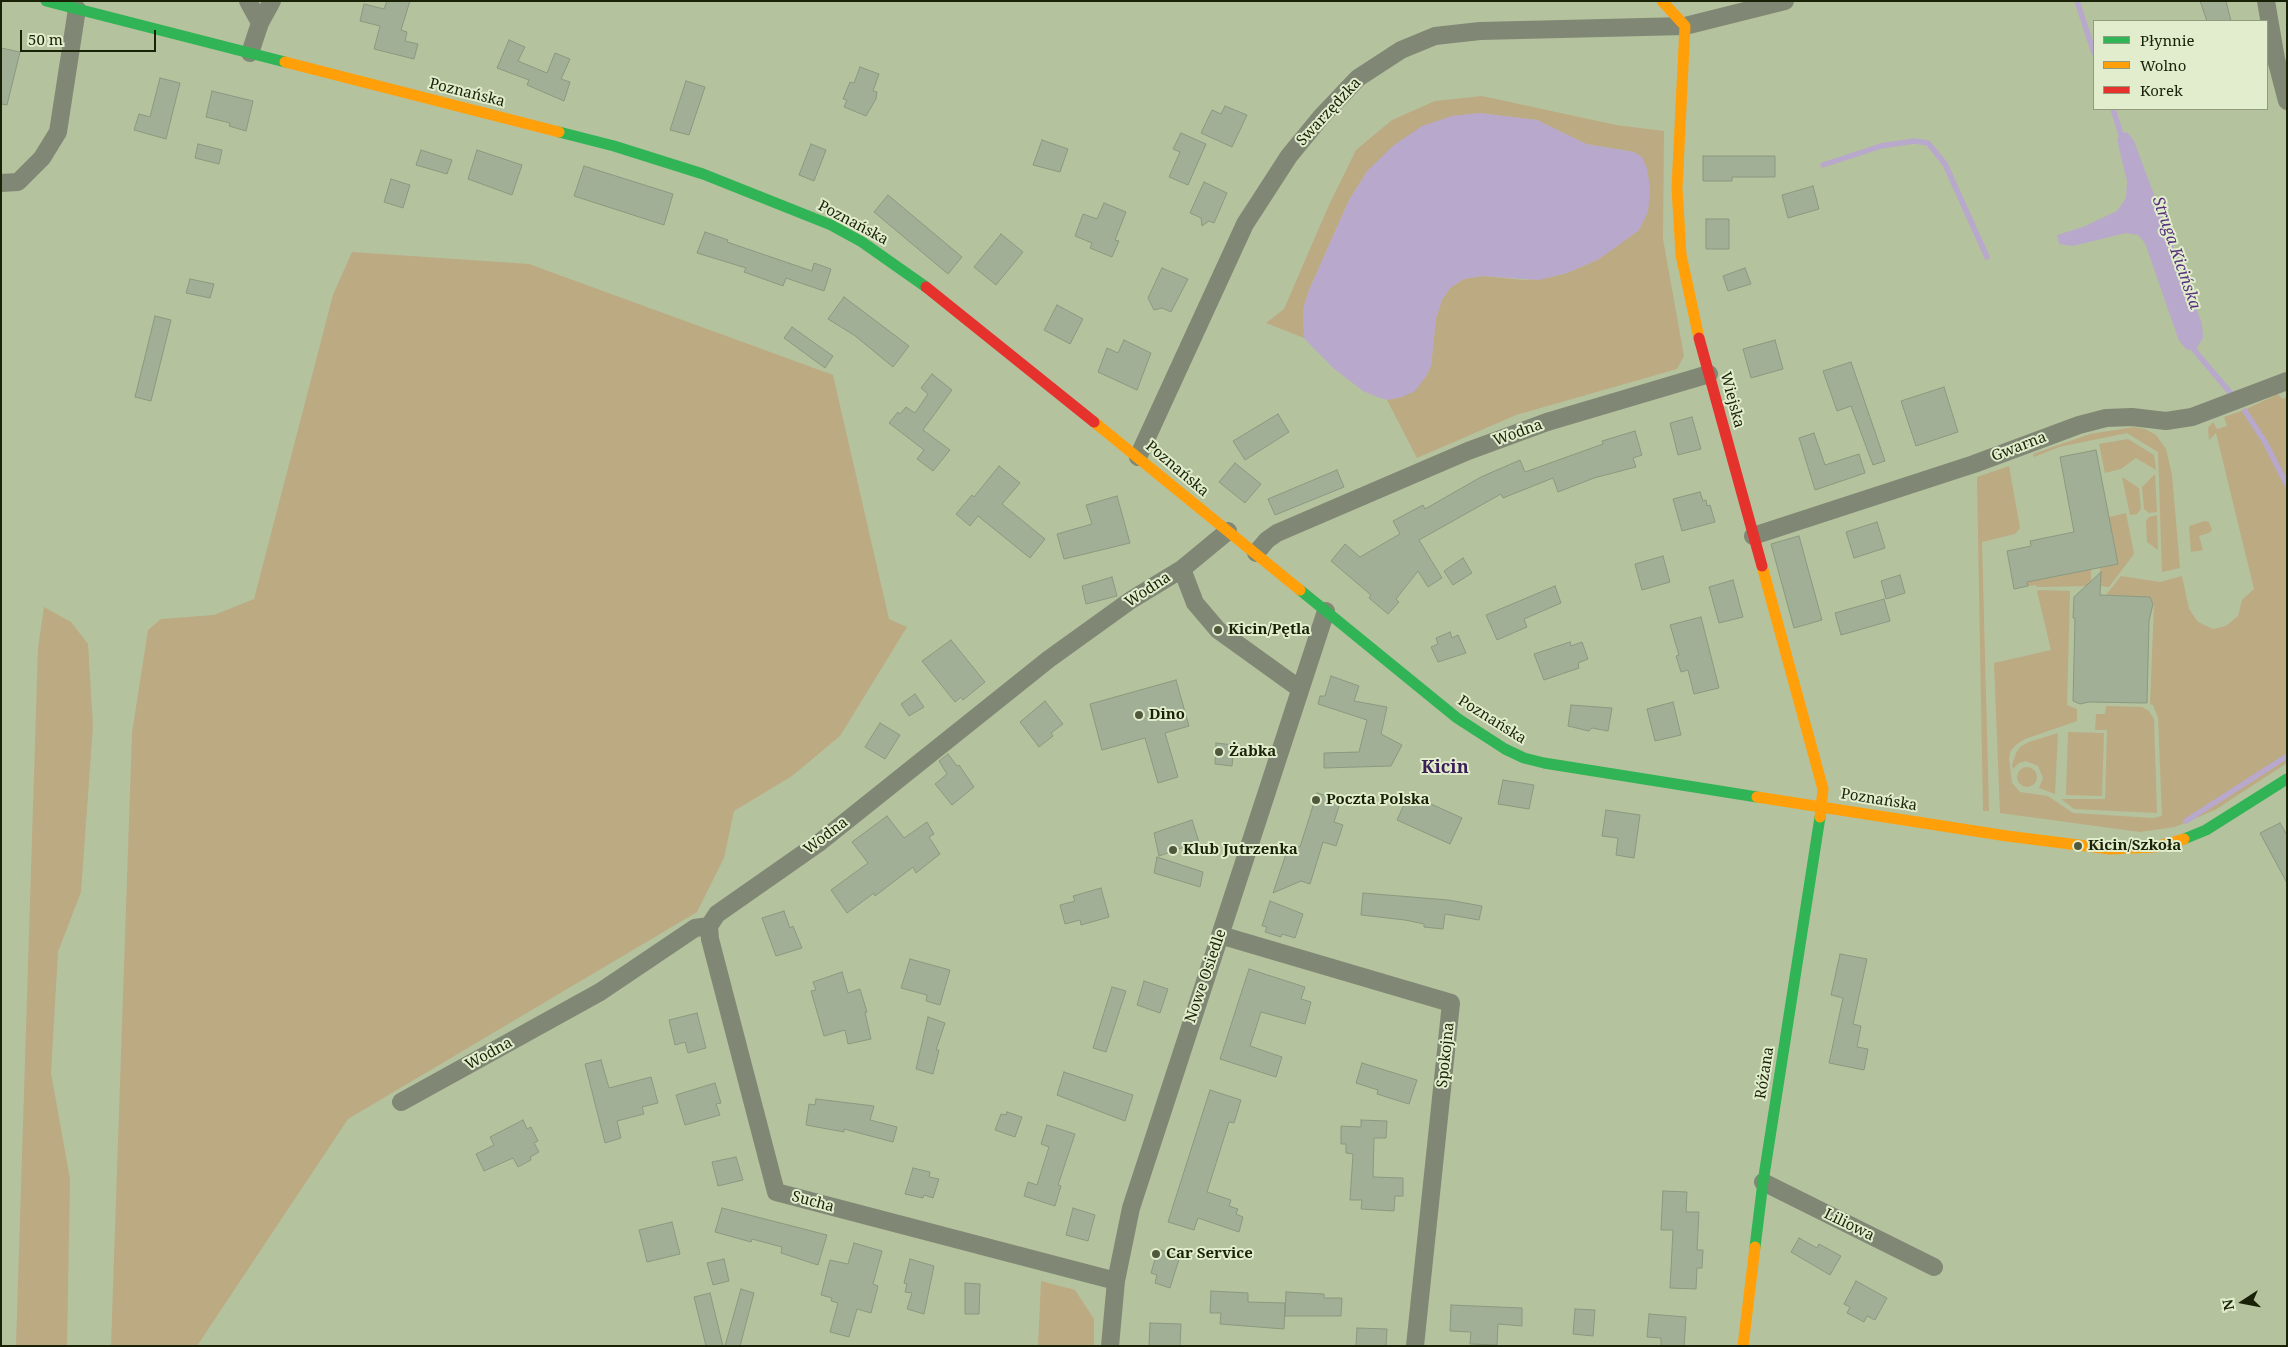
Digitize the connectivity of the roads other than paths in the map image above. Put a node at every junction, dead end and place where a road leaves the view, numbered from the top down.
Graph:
1 (46, 1) edge
2 (248, 1) edge
3 (272, 1) edge
4 (1662, 1) edge
5 (1786, 1) edge
6 (2266, 1) edge
7 (77, 9) junction
8 (260, 23) junction
9 (1685, 26) junction
10 (250, 53) junction
11 (2287, 102) edge
12 (1, 183) edge
13 (1709, 374) junction
14 (2287, 381) edge
15 (1138, 457) junction
16 (1228, 531) junction
17 (1754, 536) junction
18 (1256, 553) junction
19 (1182, 568) junction
20 (1326, 611) junction
21 (1300, 689) junction
22 (2287, 780) edge
23 (1822, 806) junction
24 (709, 926) junction
25 (1220, 935) junction
26 (401, 1102) dead end
27 (1763, 1182) junction
28 (1934, 1267) dead end
29 (1116, 1281) junction
30 (1110, 1346) edge
31 (1415, 1346) edge
32 (1743, 1346) edge

1 - 7 street, Poznańska
2 - 8 street
3 - 8 street
4 - 9 street
5 - 9 street, Swarzędzka
6 - 11 street
7 - 10 street, Poznańska
7 - 12 street
8 - 10 street
9 - 13 street, Wiejska
9 - 15 street, Swarzędzka
10 - 15 street, Poznańska
13 - 17 street, Wiejska
13 - 18 street, Wodna
14 - 17 street, Gwarna
15 - 16 street, Poznańska
16 - 18 street, Poznańska
16 - 19 street, Wodna
17 - 23 street, Wiejska
18 - 20 street, Poznańska
19 - 21 street
19 - 24 street, Wodna
20 - 21 street, Nowe Osiedle
20 - 23 street, Poznańska
21 - 25 street, Nowe Osiedle
22 - 23 street, Poznańska
23 - 27 street, Różana
24 - 26 street, Wodna
24 - 29 street, Sucha
25 - 29 street, Nowe Osiedle
25 - 31 street, Spokojna
27 - 28 street, Liliowa
27 - 32 street, Różana
29 - 30 street, Nowe Osiedle

